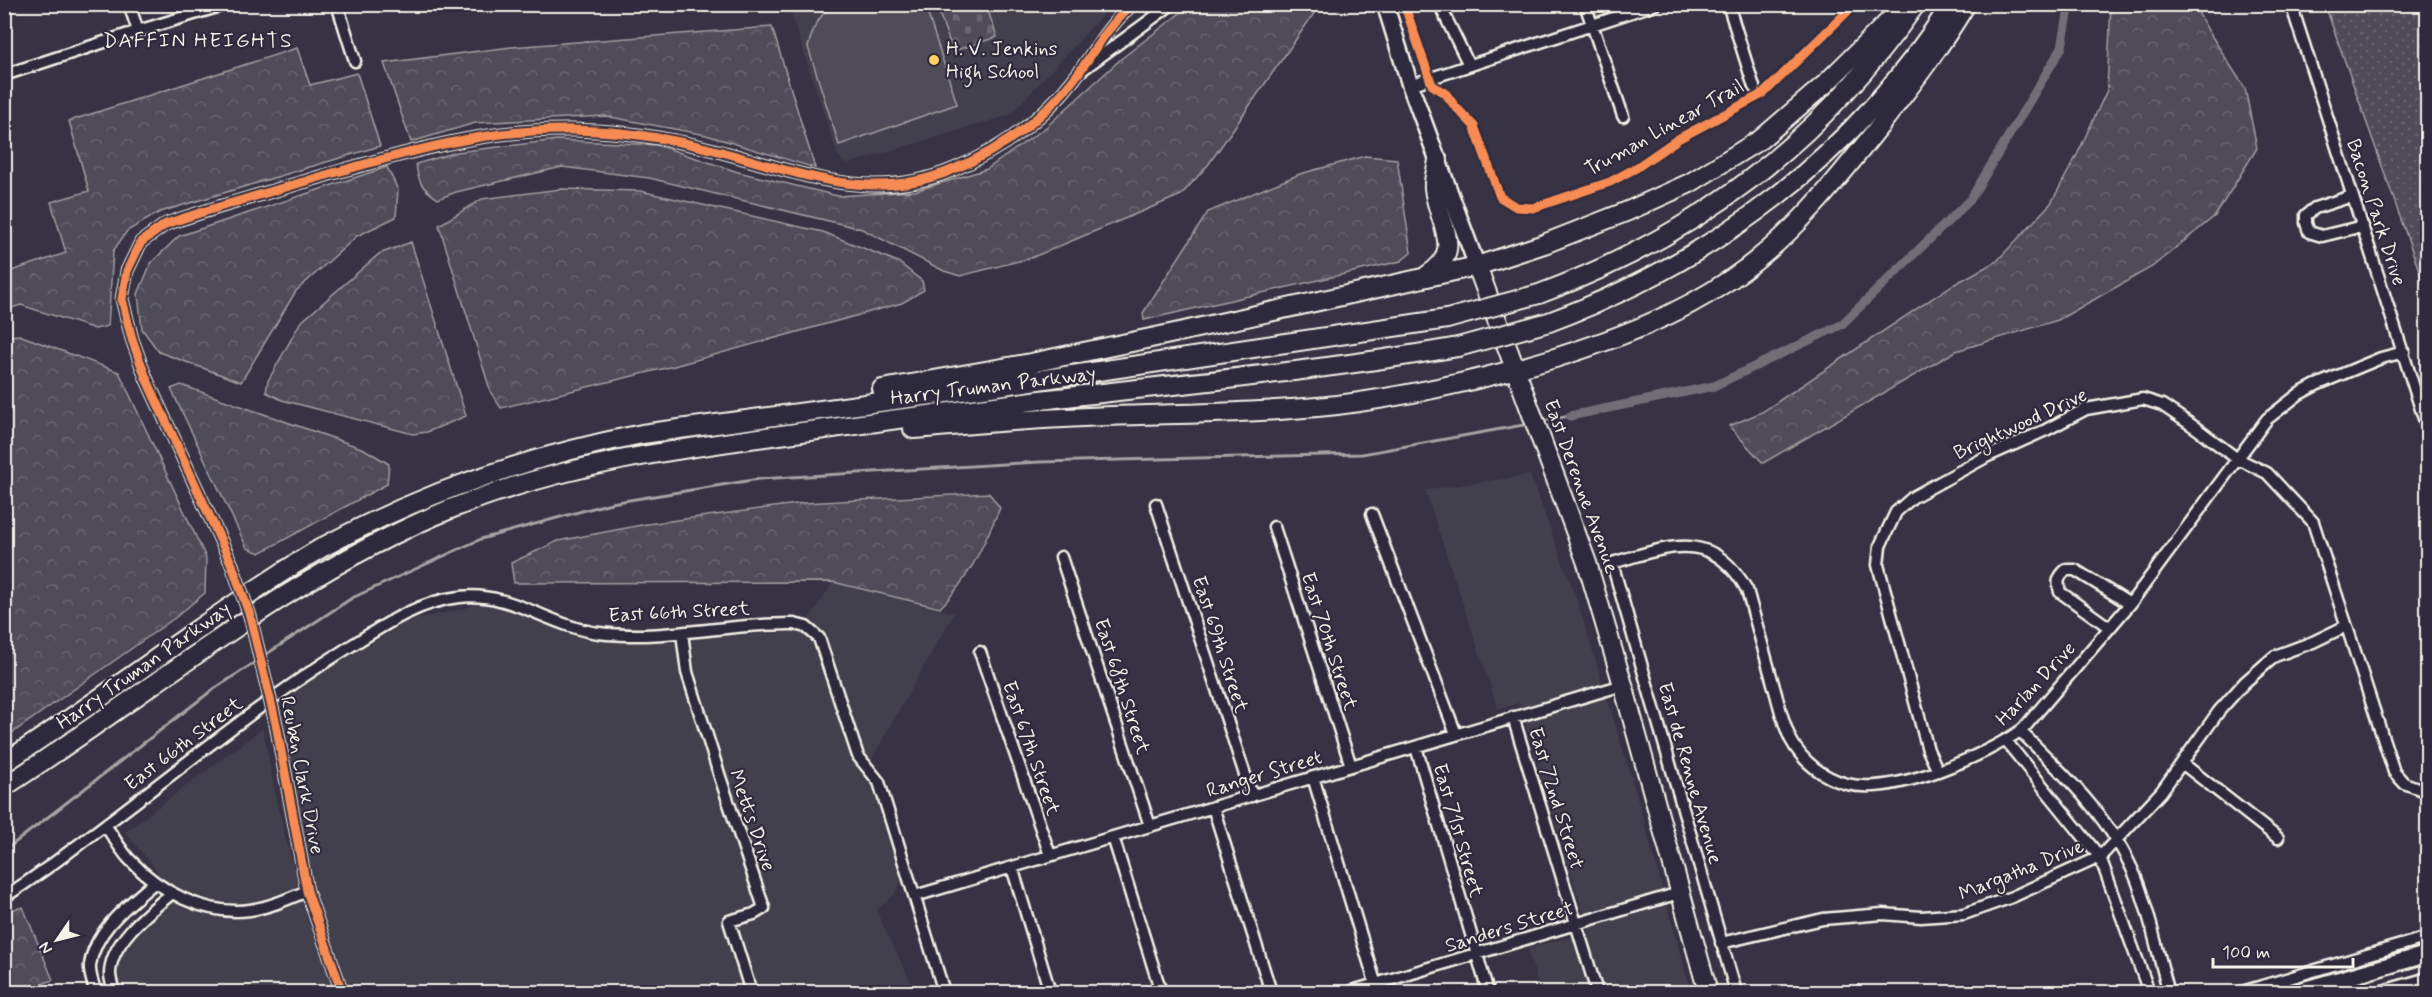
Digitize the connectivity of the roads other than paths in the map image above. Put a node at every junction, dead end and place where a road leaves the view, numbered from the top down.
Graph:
1 (129, 4) edge
2 (227, 4) edge
3 (337, 4) edge
4 (1132, 4) edge
5 (1172, 4) edge
6 (1384, 4) edge
7 (1585, 4) edge
8 (1656, 4) edge
9 (1728, 4) edge
10 (1901, 4) edge
11 (1916, 4) edge
12 (1952, 4) edge
13 (1966, 4) edge
14 (2291, 4) edge
15 (1443, 12) dead end
16 (1593, 26) junction
17 (138, 31) junction
18 (355, 61) dead end
19 (1469, 65) junction
20 (1079, 71) junction
21 (4, 75) edge
22 (1410, 85) junction
23 (1754, 87) dead end
24 (1623, 116) dead end
25 (1438, 160) junction
26 (2352, 196) junction
27 (2363, 226) junction
28 (1477, 266) junction
29 (1424, 277) junction
30 (2404, 352) junction
31 (1516, 370) junction
32 (2427, 431) edge
33 (771, 437) junction
34 (544, 456) junction
35 (2236, 458) junction
36 (1156, 504) dead end
37 (1372, 514) dead end
38 (1274, 527) dead end
39 (1061, 557) dead end
40 (1612, 563) joint
41 (2130, 604) junction
42 (2346, 626) junction
43 (2110, 628) junction
44 (682, 633) junction
45 (980, 652) dead end
46 (1623, 685) junction
47 (1513, 717) junction
48 (2020, 730) junction
49 (1456, 734) junction
50 (2006, 741) junction
51 (1416, 747) junction
52 (4, 763) edge
53 (2182, 763) junction
54 (1351, 766) junction
55 (1938, 771) junction
56 (1313, 777) junction
57 (4, 787) edge
58 (2427, 792) edge
59 (1252, 796) junction
60 (1214, 807) junction
61 (105, 825) junction
62 (1150, 826) junction
63 (1113, 837) junction
64 (2278, 838) dead end
65 (2116, 842) junction
66 (1050, 855) junction
67 (2100, 857) junction
68 (1012, 867) junction
69 (155, 882) junction
70 (307, 891) junction
71 (1679, 893) junction
72 (171, 894) junction
73 (915, 896) junction
74 (4, 897) edge
75 (1577, 924) junction
76 (2427, 937) edge
77 (1721, 943) junction
78 (1476, 954) junction
79 (2427, 954) edge
80 (2427, 978) edge
81 (1377, 988) edge
82 (113, 989) edge
83 (96, 991) edge
84 (342, 993) edge
85 (751, 993) edge
86 (944, 993) edge
87 (1050, 993) edge
88 (1161, 993) edge
89 (1271, 993) edge
90 (1349, 993) edge
91 (1488, 993) edge
92 (1597, 993) edge
93 (1708, 993) edge
94 (1736, 993) edge
95 (2149, 993) edge
96 (2169, 993) edge
97 (2242, 993) edge
98 (2296, 993) edge
99 (2379, 993) edge

1 - 17 street
2 - 17 street
3 - 18 street
4 - 20 street, Reuben Clark Drive
5 - 20 street
6 - 22 main road, East Derenne Avenue
7 - 16 street
8 - 16 street
9 - 23 street
10 - 28 highway
11 - 34 highway, Harry Truman Parkway, bridge
12 - 33 highway, Harry Truman Parkway, bridge
13 - 31 highway
14 - 26 street, Bacon Park Drive
15 - 19 street
16 - 19 street
16 - 24 street
17 - 21 street
19 - 22 street
20 - 70 street, Reuben Clark Drive, bridge
22 - 25 main road, East Derenne Avenue
25 - 28 main road, East Derenne Avenue
25 - 29 highway
26 - 27 street, Bacon Park Drive
26 - 27 street
27 - 30 street, Bacon Park Drive
28 - 29 highway
28 - 31 highway, East Derenne Avenue
29 - 34 highway
30 - 32 street, Bacon Park Drive
30 - 35 street, Harlan Drive
31 - 33 highway
31 - 46 highway, East Derenne Avenue
33 - 57 highway, Harry Truman Parkway
34 - 52 highway, Harry Truman Parkway
35 - 41 street, Harlan Drive
35 - 42 street, Brightwood Drive
35 - 55 street, Brightwood Drive
36 - 59 street, East 69th Street
37 - 49 street, East 71st Street
38 - 54 street, East 70th Street
39 - 62 street, East 68th Street
40 - 55 street, Harlan Drive
40 - 77 street, East de Renne Avenue
41 - 43 street, Harlan Drive
41 - 43 street
42 - 53 street, Margatha Drive
42 - 58 street, Brightwood Drive
43 - 48 street, Harlan Drive
44 - 61 street, East 66th Street
44 - 73 street, East 66th Street
44 - 85 street, Metts Drive
45 - 66 street, East 67th Street
46 - 47 street, Ranger Street
46 - 71 highway, East Derenne Avenue
47 - 49 street, Ranger Street
47 - 75 street, East 72nd Street
48 - 50 street, Harlan Drive
48 - 65 street
49 - 51 street, Ranger Street
50 - 55 street, Harlan Drive
50 - 67 street
51 - 54 street, Ranger Street
51 - 78 street, East 71st Street
53 - 64 street
53 - 65 street, Margatha Drive
54 - 56 street, Ranger Street
56 - 59 street, Ranger Street
56 - 81 street
59 - 60 street, Ranger Street
60 - 62 street, Ranger Street
60 - 89 street
61 - 69 street
61 - 74 street, East 66th Street
62 - 63 street, Ranger Street
63 - 66 street, Ranger Street
63 - 88 street
65 - 67 street, Margatha Drive
65 - 96 street
66 - 68 street, Ranger Street
67 - 77 street, Margatha Drive
67 - 95 street
68 - 73 street, Ranger Street
68 - 87 street
69 - 72 street
69 - 83 street
70 - 72 street
70 - 84 street, Reuben Clark Drive
71 - 75 street, Sanders Street
71 - 93 highway, East Derenne Avenue
72 - 82 street
73 - 86 street, East 66th Street
75 - 78 street, Sanders Street
75 - 92 street, East 72nd Street
76 - 97 street
77 - 94 street, East de Renne Avenue
78 - 81 street, Sanders Street
78 - 91 street, East 71st Street
79 - 98 main road
80 - 99 street
81 - 90 street, Sanders Street
82 - 83 street

